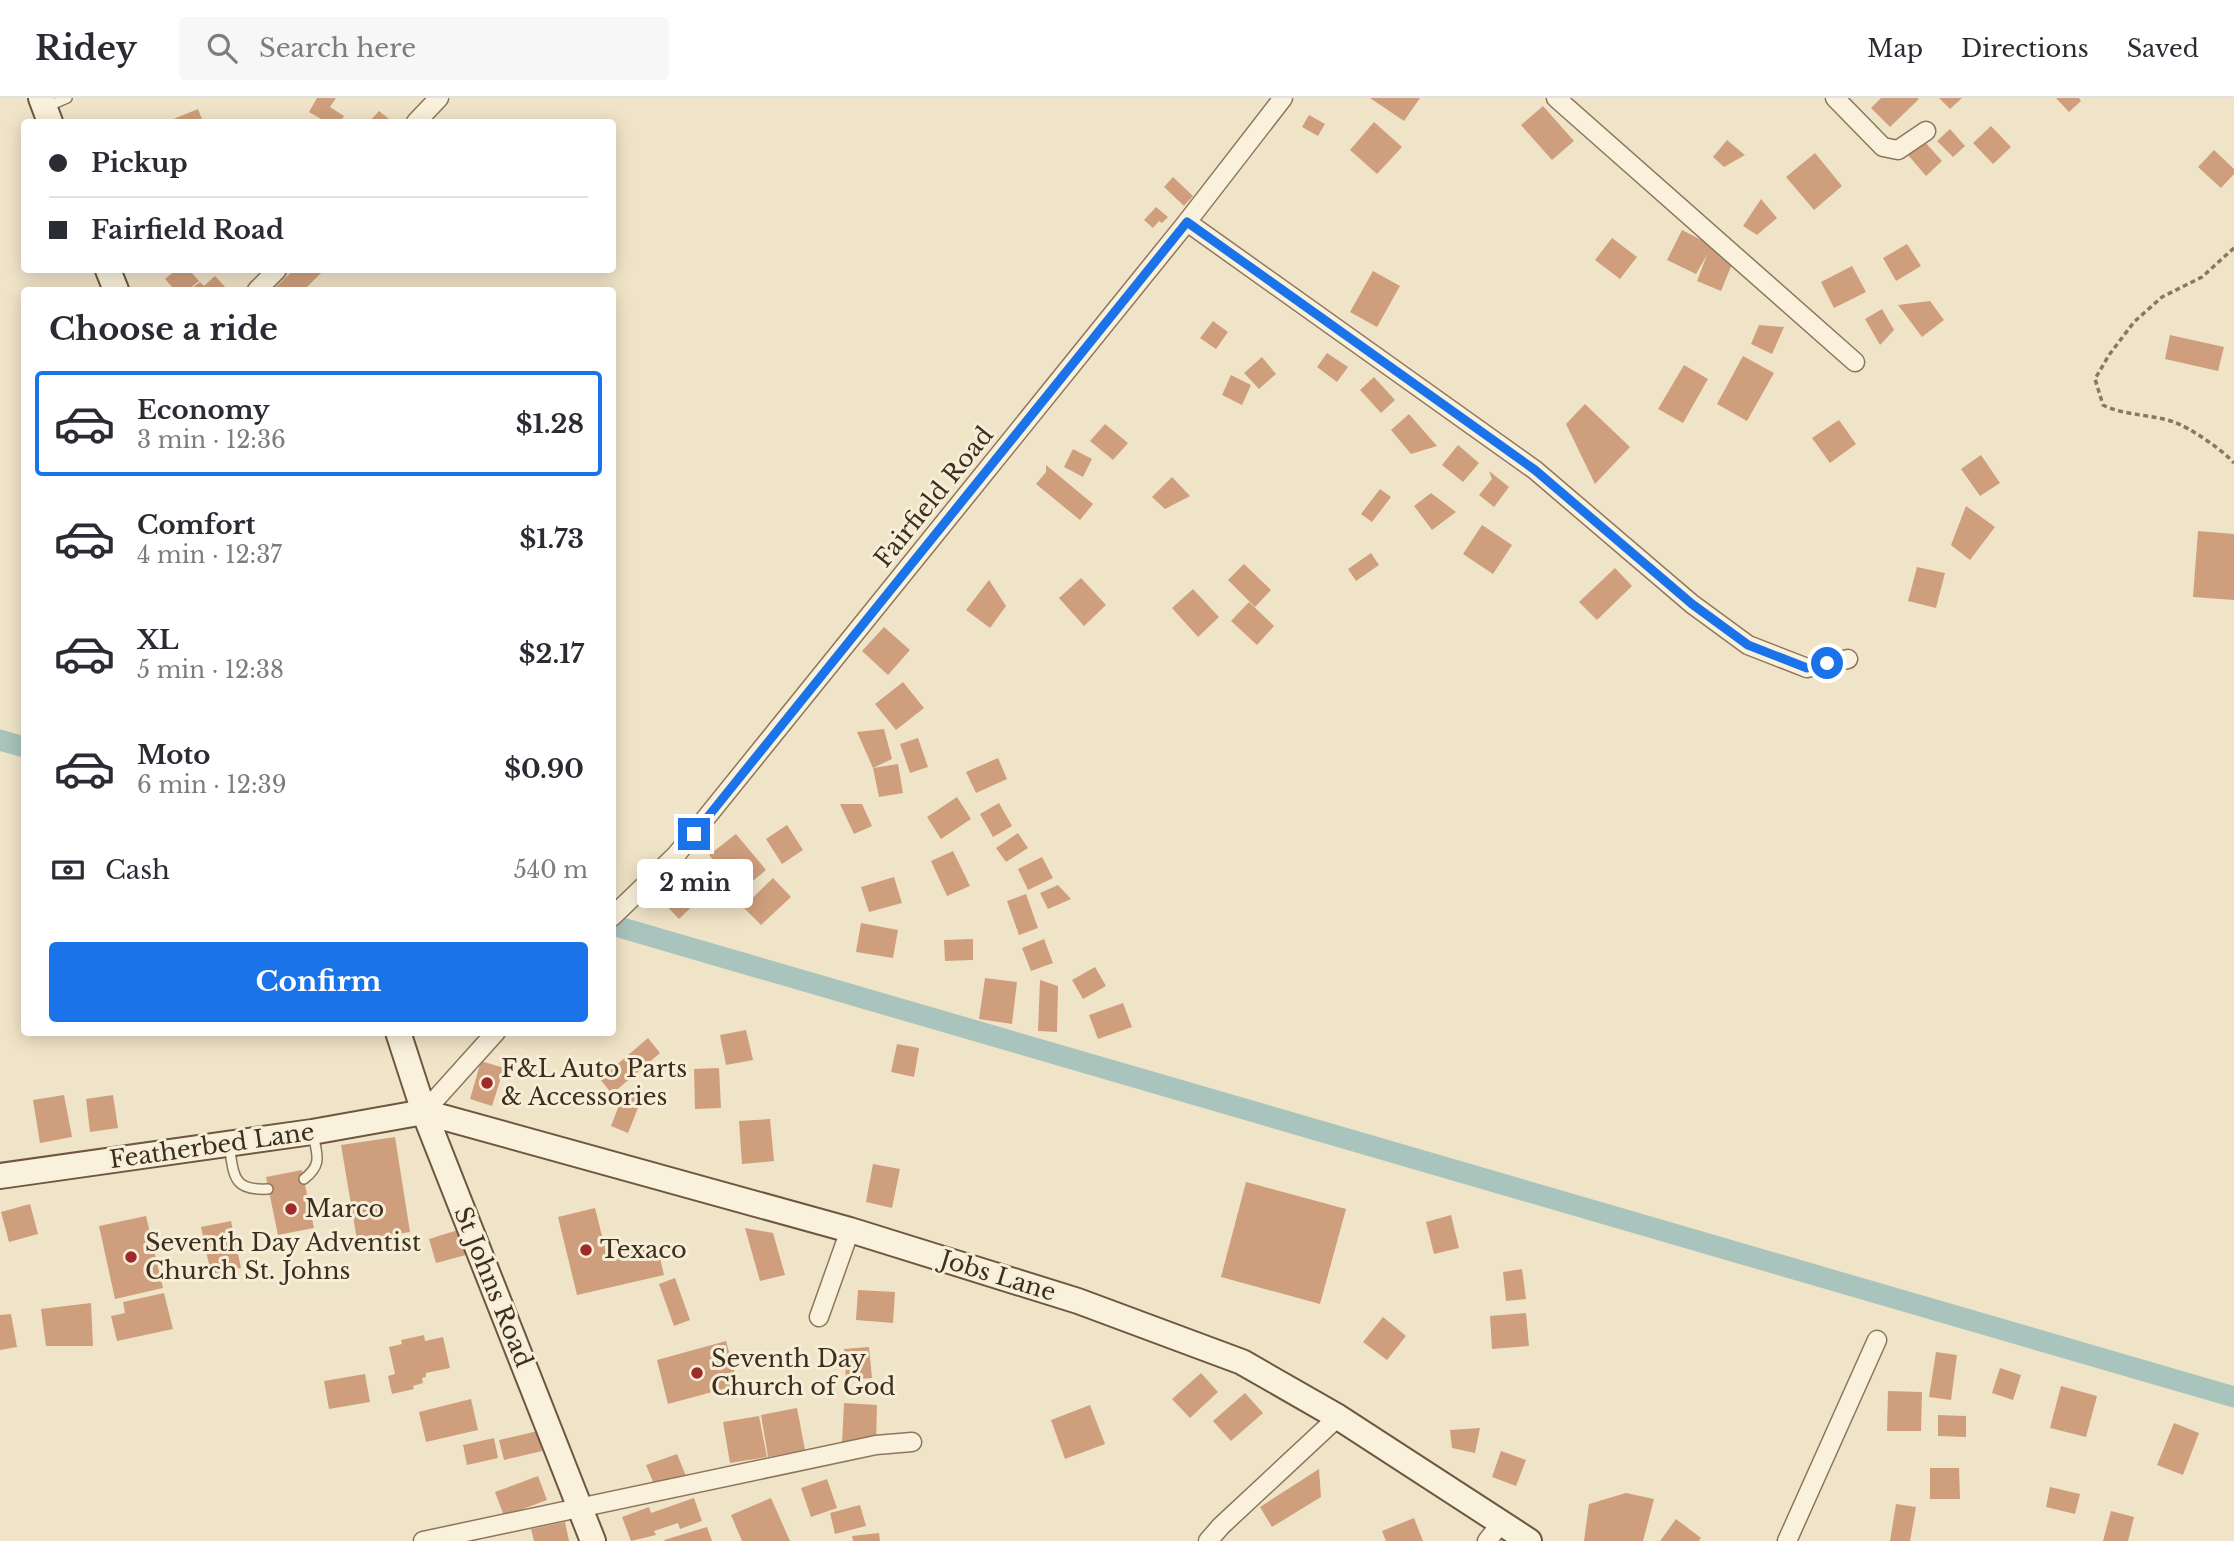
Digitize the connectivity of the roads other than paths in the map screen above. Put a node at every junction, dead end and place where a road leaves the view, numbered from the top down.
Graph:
1 (67, 98) edge
2 (439, 98) edge
3 (1283, 98) edge
4 (1556, 98) edge
5 (1835, 98) edge
6 (45, 109) edge
7 (419, 119) edge
8 (1926, 131) dead end
9 (1187, 222) junction
10 (274, 273) edge
11 (260, 287) edge
12 (1855, 362) dead end
13 (1848, 659) dead end
14 (616, 913) edge
15 (399, 1036) edge
16 (492, 1036) edge
17 (425, 1112) junction
18 (312, 1132) junction
19 (229, 1144) junction
20 (0, 1176) edge
21 (304, 1179) dead end
22 (268, 1189) dead end
23 (850, 1230) junction
24 (819, 1317) dead end
25 (1877, 1340) dead end
26 (1338, 1417) junction
27 (912, 1442) dead end
28 (579, 1507) junction
29 (1502, 1521) junction
30 (423, 1541) edge
31 (593, 1541) edge
32 (1208, 1541) edge
33 (1487, 1541) edge
34 (1530, 1541) edge
35 (1787, 1541) edge

1 - 6 lane
2 - 7 street
3 - 9 street, Fairfield Road
4 - 12 street
5 - 8 street
9 - 13 street
9 - 14 street, Fairfield Road
10 - 11 street
15 - 17 street, St Johns Road
16 - 17 street
17 - 18 street, Featherbed Lane
17 - 23 street, Jobs Lane
17 - 28 street, St Johns Road
18 - 19 street, Featherbed Lane
18 - 21 lane
19 - 20 street, Featherbed Lane
19 - 22 lane
23 - 24 street
23 - 26 street, Jobs Lane
25 - 35 street
26 - 29 street, Jobs Lane
26 - 32 street
27 - 28 street
28 - 30 street
28 - 31 street, St Johns Road
29 - 33 street
29 - 34 street, Jobs Lane

